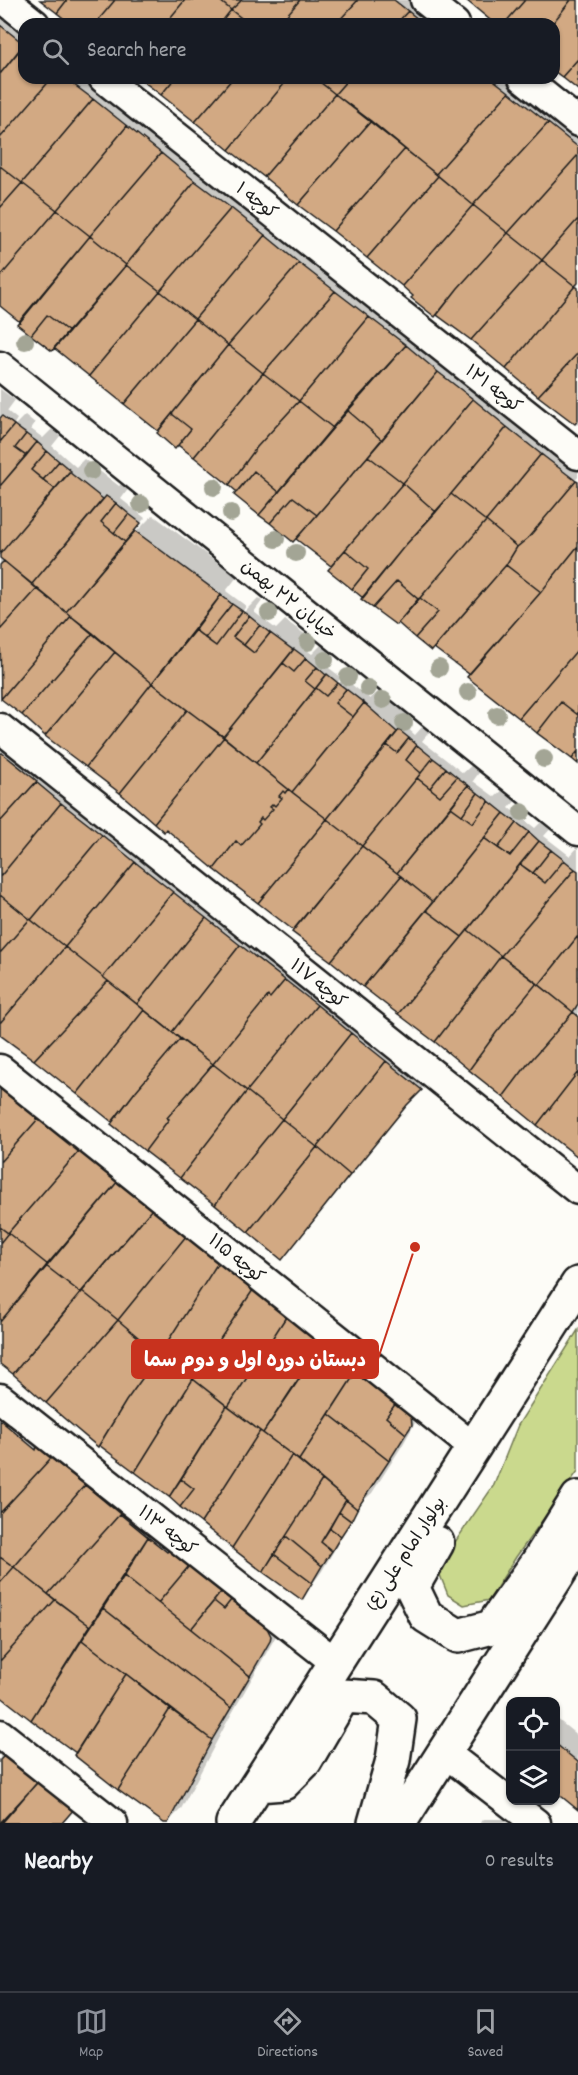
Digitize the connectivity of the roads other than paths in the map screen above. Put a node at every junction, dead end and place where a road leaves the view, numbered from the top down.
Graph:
1 (5, 0) edge
2 (425, 0) edge
3 (28, 18) edge
4 (448, 18) edge
5 (111, 84) edge
6 (530, 84) edge
7 (576, 121) edge
8 (411, 322) joint
9 (0, 366) edge
10 (578, 454) edge
11 (0, 728) edge
12 (578, 831) edge
13 (0, 1069) edge
14 (578, 1190) edge
15 (578, 1284) edge
16 (0, 1398) edge
17 (502, 1402) junction
18 (473, 1448) junction
19 (578, 1498) edge
20 (578, 1543) edge
21 (336, 1663) junction
22 (0, 1734) edge
23 (444, 1752) junction
24 (258, 1785) junction
25 (112, 1823) edge
26 (233, 1823) edge
27 (375, 1823) edge
28 (399, 1823) edge
29 (536, 1823) edge

1 - 3 street
2 - 4 street
5 - 8 street, کوچه ۱
6 - 7 street
8 - 10 street, کوچه ۱۲۱
9 - 12 street, خیابان ۲۲ بهمن
11 - 14 street, کوچه ۱۱۷
13 - 18 street, کوچه ۱۱۵
15 - 17 main road, بولوار امام علی (ع)
16 - 21 street, کوچه ۱۱۳
17 - 18 main road, بولوار امام علی (ع)
17 - 19 main road
18 - 21 main road, بولوار امام علی (ع)
20 - 23 main road
21 - 24 main road, بولوار امام علی (ع)
22 - 25 street
23 - 28 main road
23 - 29 street
24 - 26 main road, بولوار امام علی (ع)
24 - 27 main road

